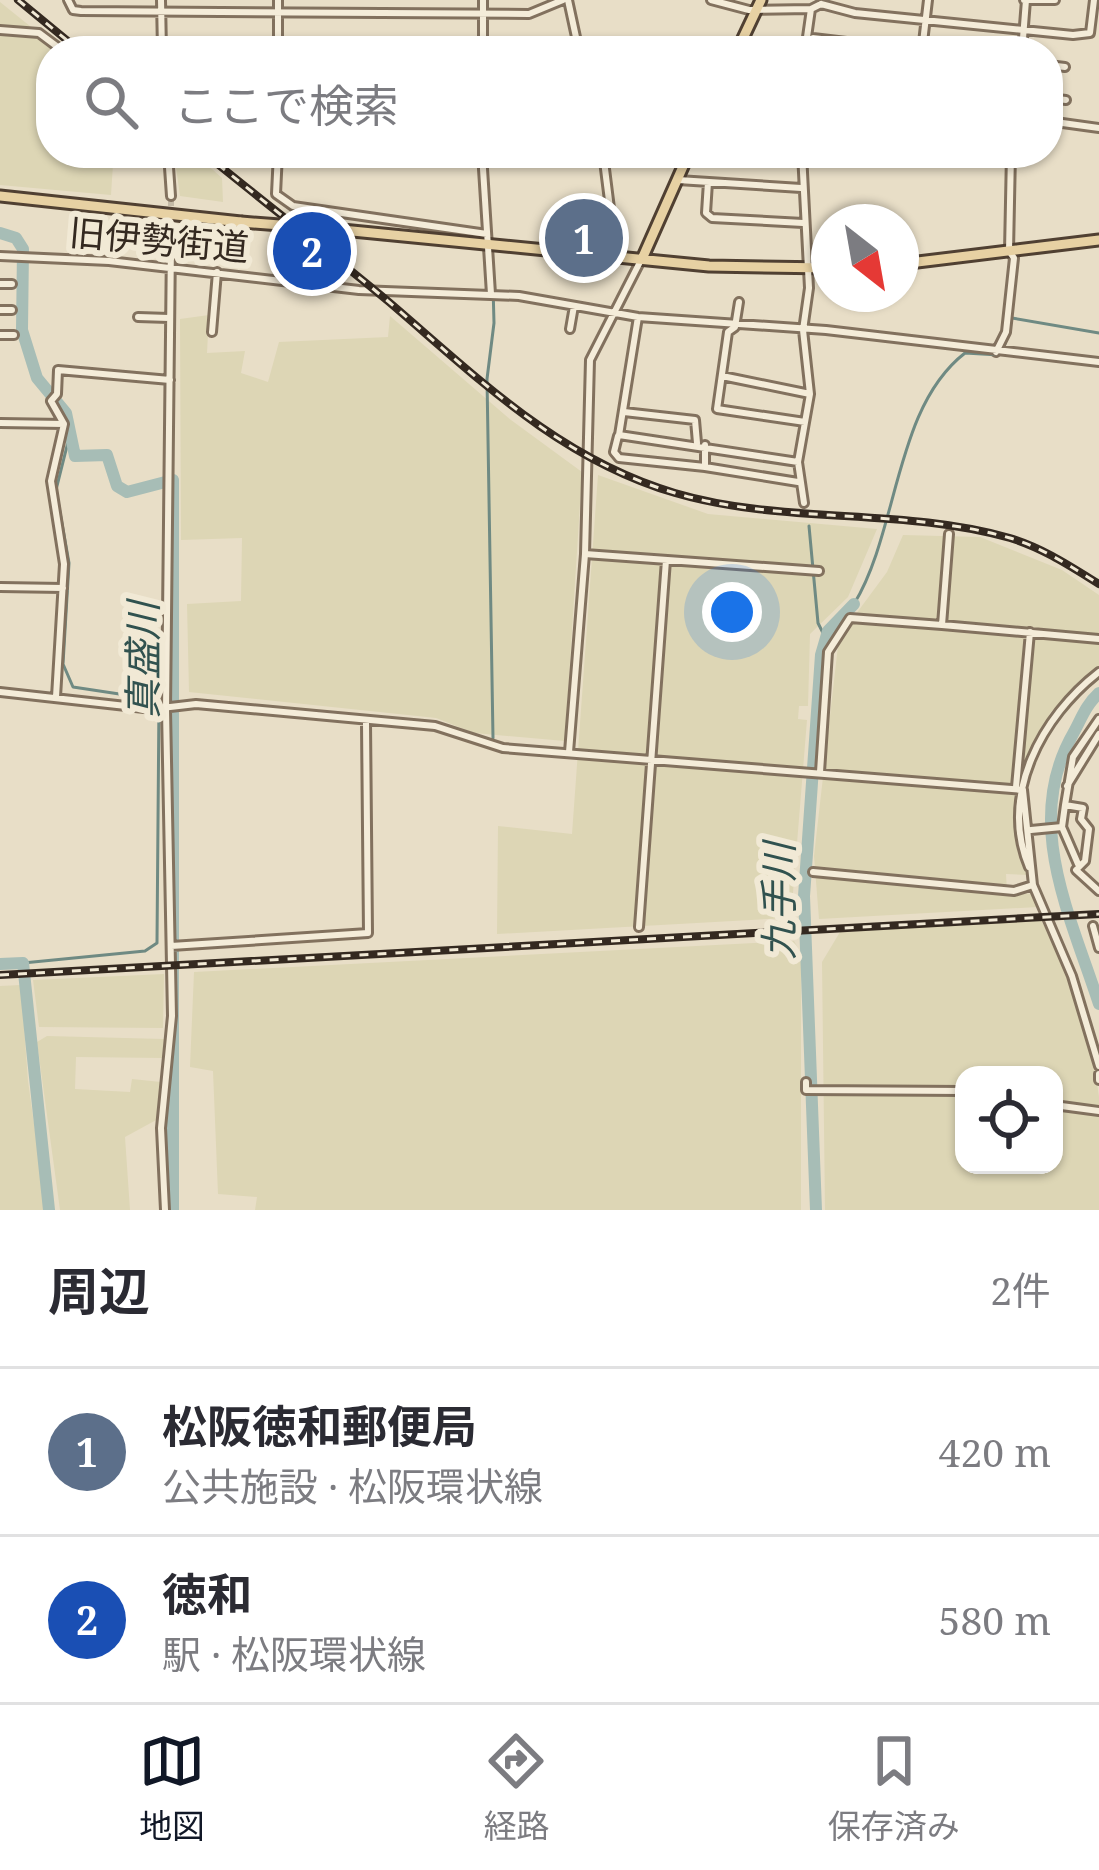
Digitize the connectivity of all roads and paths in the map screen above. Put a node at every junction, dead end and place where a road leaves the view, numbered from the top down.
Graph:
1 (68, 0) edge
2 (161, 0) edge
3 (278, 0) edge
4 (483, 0) edge
5 (566, 0) edge
6 (711, 0) edge
7 (928, 0) edge
8 (1025, 0) edge
9 (1055, 0) edge
10 (1094, 0) edge
11 (821, 2) edge
12 (544, 4) edge
13 (759, 4) edge
14 (811, 10) junction
15 (160, 13) junction
16 (278, 13) junction
17 (483, 13) junction
18 (926, 18) junction
19 (1024, 28) junction
20 (0, 30) edge
21 (43, 36) edge
22 (161, 36) edge
23 (278, 36) edge
24 (483, 36) edge
25 (575, 36) edge
26 (744, 36) edge
27 (809, 36) edge
28 (924, 36) edge
29 (1023, 36) edge
30 (1063, 100) edge
31 (1066, 100) dead end
32 (1099, 117) edge
33 (1063, 124) edge
34 (1099, 128) edge
35 (169, 168) edge
36 (277, 168) edge
37 (484, 168) edge
38 (605, 168) edge
39 (682, 168) edge
40 (802, 168) edge
41 (1011, 168) edge
42 (677, 179) junction
43 (708, 182) junction
44 (801, 188) junction
45 (0, 196) edge
46 (171, 196) tunnel mouth
47 (803, 223) junction
48 (488, 239) junction
49 (1099, 240) edge
50 (171, 242) tunnel mouth
51 (1009, 251) junction
52 (0, 256) edge
53 (616, 259) junction
54 (642, 259) junction
55 (919, 262) edge
56 (169, 268) junction
57 (805, 268) junction
58 (811, 268) edge
59 (217, 272) junction
60 (0, 284) edge
61 (12, 284) dead end
62 (491, 294) junction
63 (739, 302) dead end
64 (574, 305) junction
65 (0, 310) edge
66 (12, 310) dead end
67 (615, 312) junction
68 (138, 317) dead end
69 (638, 317) junction
70 (169, 318) junction
71 (735, 327) junction
72 (570, 329) dead end
73 (803, 330) junction
74 (212, 332) dead end
75 (0, 335) edge
76 (14, 335) dead end
77 (996, 352) junction
78 (1099, 362) edge
79 (722, 376) junction
80 (170, 380) junction
81 (810, 394) junction
82 (624, 412) junction
83 (806, 422) junction
84 (0, 423) edge
85 (64, 424) junction
86 (619, 435) junction
87 (701, 444) junction
88 (798, 462) junction
89 (706, 467) junction
90 (798, 482) junction
91 (804, 503) dead end
92 (949, 534) dead end
93 (585, 554) junction
94 (666, 560) junction
95 (819, 571) dead end
96 (0, 587) edge
97 (63, 588) junction
98 (942, 625) junction
99 (1030, 632) junction
100 (1099, 639) edge
101 (1099, 671) edge
102 (0, 692) edge
103 (56, 697) junction
104 (161, 710) junction
105 (1099, 719) edge
106 (366, 723) junction
107 (1099, 734) edge
108 (569, 752) junction
109 (653, 759) junction
110 (820, 772) junction
111 (1019, 788) junction
112 (1062, 795) junction
113 (1065, 805) junction
114 (1062, 826) junction
115 (1094, 829) edge
116 (1034, 830) junction
117 (1078, 864) junction
118 (1029, 867) junction
119 (813, 872) dead end
120 (1033, 885) junction
121 (1099, 891) edge
122 (1093, 926) dead end
123 (639, 927) dead end
124 (170, 946) junction
125 (1099, 948) edge
126 (1099, 1073) edge
127 (806, 1082) dead end
128 (955, 1091) edge
129 (1063, 1106) edge
130 (1099, 1111) edge
131 (165, 1210) edge

1 - 15 street
2 - 15 street
3 - 16 street
4 - 17 street
5 - 12 street
5 - 25 street
6 - 13 street
7 - 18 street
8 - 9 street
8 - 19 street
10 - 19 street
11 - 14 street
11 - 18 street
12 - 17 street
13 - 14 street
13 - 26 main road
14 - 27 street
15 - 16 street
15 - 22 street
16 - 17 street
16 - 23 street
17 - 24 street
18 - 19 street
18 - 28 street
19 - 29 street
20 - 21 street
30 - 31 street
32 - 34 street
33 - 34 street
35 - 46 street
36 - 48 street
37 - 48 street
38 - 53 street
39 - 42 main road
40 - 44 street
41 - 51 street
42 - 43 street
42 - 54 main road
43 - 44 street
43 - 47 street
44 - 47 street
45 - 48 main road, bridge
47 - 57 street
48 - 53 main road
48 - 62 street
49 - 51 main road
50 - 56 street
51 - 55 main road
51 - 77 street
52 - 56 street, 旧伊勢街道
53 - 54 main road
54 - 57 main road
54 - 67 street
56 - 59 street, 旧伊勢街道
56 - 70 street
57 - 58 main road
57 - 73 street
59 - 62 street, 旧伊勢街道
59 - 74 street
60 - 61 street
62 - 64 street, 旧伊勢街道
63 - 71 street
64 - 67 street, 旧伊勢街道
64 - 72 street
65 - 66 street
67 - 69 street, 旧伊勢街道
67 - 93 street
68 - 70 street
69 - 71 street, 旧伊勢街道
69 - 82 street
70 - 80 street
71 - 73 street, 旧伊勢街道
71 - 79 street
73 - 77 street, 旧伊勢街道
73 - 81 street
75 - 76 street
77 - 78 street, 旧伊勢街道
79 - 81 street
79 - 83 street
80 - 85 street
80 - 104 street
81 - 83 street
82 - 86 street
82 - 87 street
83 - 88 street
84 - 85 street
85 - 97 street
86 - 87 street
86 - 89 street
87 - 88 street
87 - 89 street
88 - 90 street
89 - 90 street
90 - 91 street
92 - 98 street
93 - 94 street
93 - 108 street
94 - 95 street
94 - 109 street
96 - 97 street
97 - 103 street
98 - 99 street
98 - 110 street
99 - 100 street
99 - 111 street
101 - 111 street
102 - 103 street
103 - 104 street
104 - 106 street
104 - 124 street
105 - 112 street
106 - 108 street
106 - 124 street
107 - 112 street
108 - 109 street
109 - 110 street
109 - 123 street
110 - 111 street
111 - 116 street
111 - 118 street
112 - 113 street
113 - 114 street
113 - 115 street
114 - 116 street
114 - 117 street
115 - 117 street
116 - 118 street
117 - 121 street
118 - 120 street
119 - 120 street
120 - 126 street
122 - 125 street
124 - 131 street
127 - 128 street
129 - 130 street

